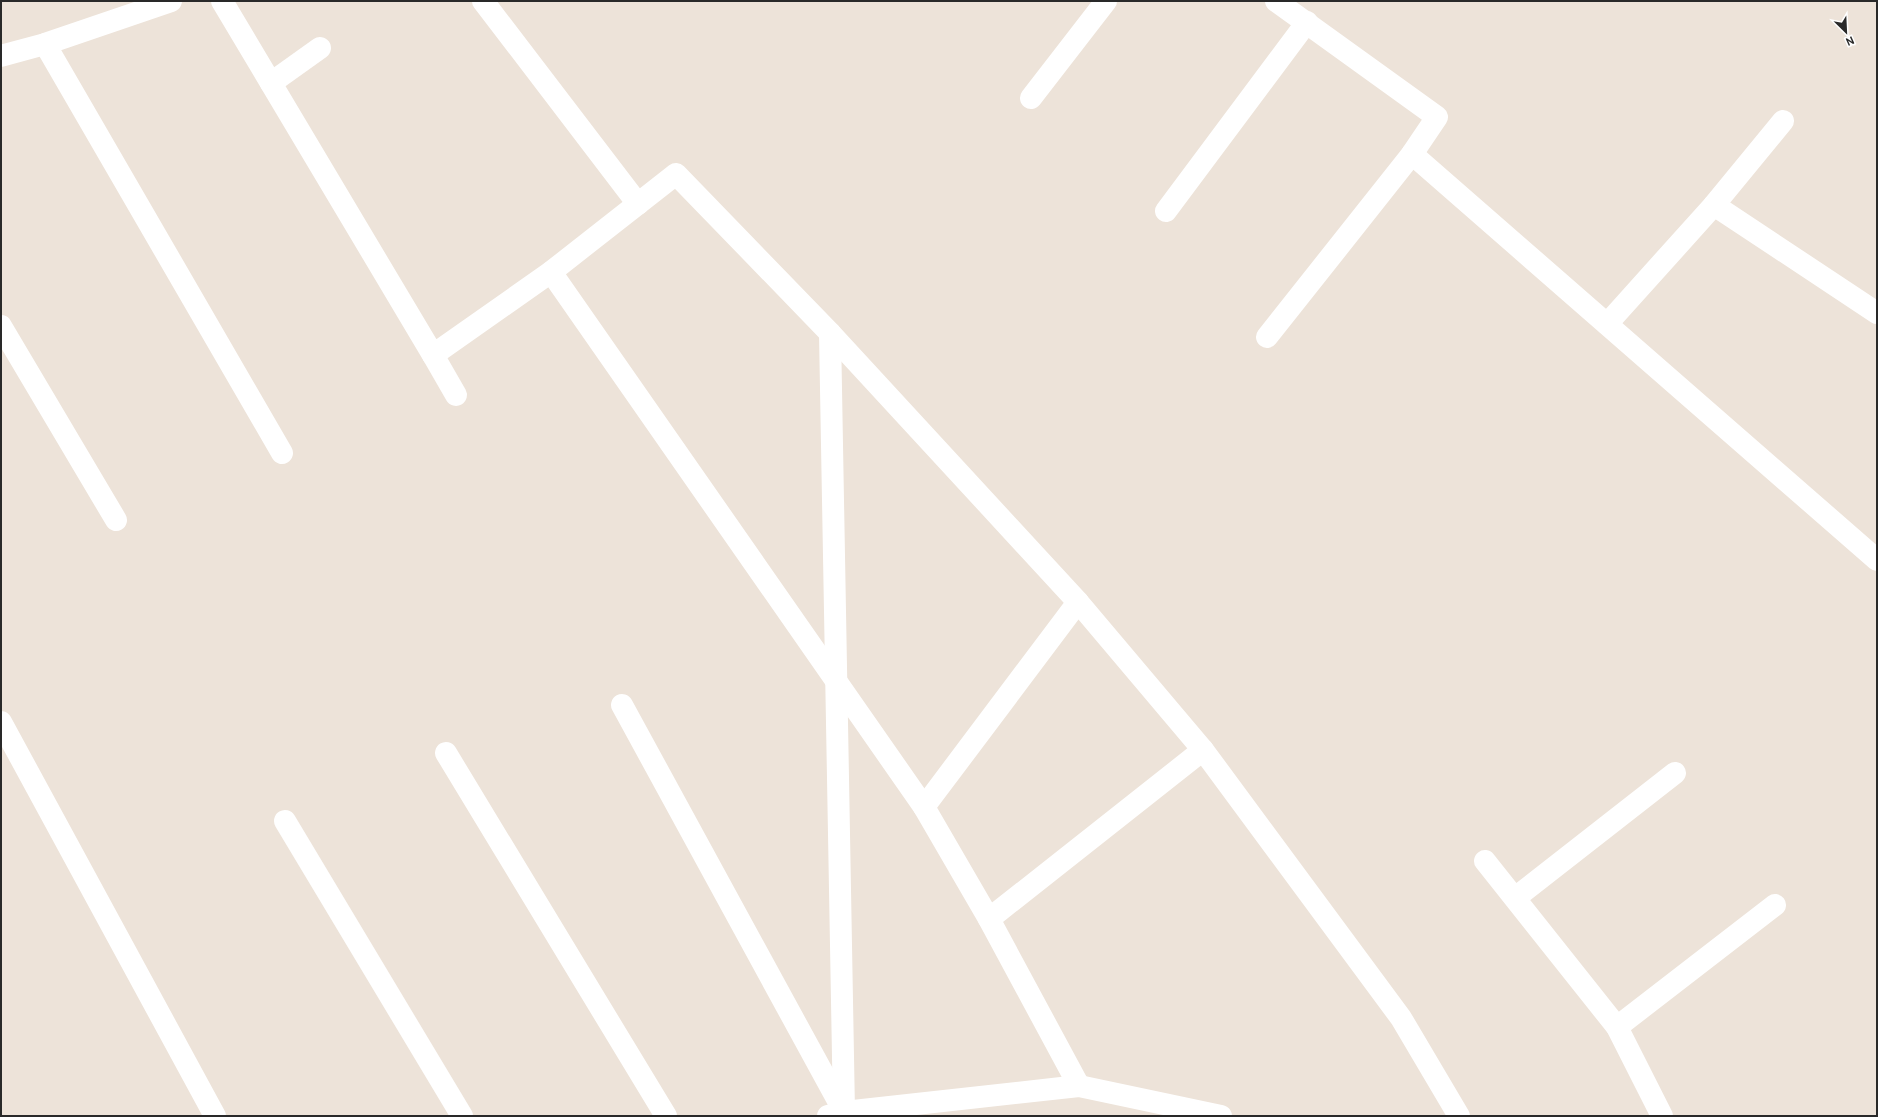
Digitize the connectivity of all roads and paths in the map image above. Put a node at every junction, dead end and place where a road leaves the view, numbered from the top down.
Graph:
1 (171, 1) edge
2 (222, 1) edge
3 (483, 1) edge
4 (1106, 1) edge
5 (1276, 1) edge
6 (1307, 22) junction
7 (45, 44) junction
8 (320, 48) dead end
9 (1, 56) edge
10 (271, 83) junction
11 (1031, 98) dead end
12 (1783, 121) dead end
13 (1412, 154) junction
14 (638, 204) junction
15 (1714, 205) junction
16 (1166, 211) dead end
17 (551, 272) junction
18 (1877, 313) edge
19 (1607, 324) junction
20 (1, 326) edge
21 (830, 333) junction
22 (1267, 337) dead end
23 (433, 355) junction
24 (456, 395) dead end
25 (282, 453) dead end
26 (116, 520) dead end
27 (1877, 560) edge
28 (1078, 602) junction
29 (838, 683) junction
30 (622, 705) dead end
31 (1, 722) edge
32 (1203, 750) junction
33 (446, 753) dead end
34 (1675, 773) dead end
35 (924, 807) junction
36 (286, 822) dead end
37 (1485, 861) dead end
38 (1515, 898) junction
39 (1775, 905) dead end
40 (989, 919) junction
41 (1617, 1027) junction
42 (1079, 1086) junction
43 (840, 1115) edge
44 (215, 1116) edge
45 (462, 1116) edge
46 (666, 1116) edge
47 (1221, 1116) edge
48 (1459, 1116) edge
49 (1662, 1116) edge

1 - 7 street
2 - 10 street
3 - 14 street
4 - 11 street
5 - 6 street
6 - 13 street
6 - 16 street
7 - 9 street
7 - 25 street
8 - 10 street
10 - 23 street
12 - 15 street
13 - 19 street
13 - 22 street
14 - 17 street
14 - 21 street
15 - 18 street
15 - 19 street
17 - 23 street
17 - 29 street
19 - 27 street
20 - 26 street
21 - 28 street
21 - 29 street
23 - 24 street
28 - 32 street
28 - 35 street
29 - 35 street
29 - 43 street
30 - 43 street
31 - 44 street
32 - 40 street
32 - 48 street
33 - 46 street
34 - 38 street
35 - 40 street
36 - 45 street
37 - 38 street
38 - 41 street
39 - 41 street
40 - 42 street
41 - 49 street
42 - 43 street
42 - 47 street

